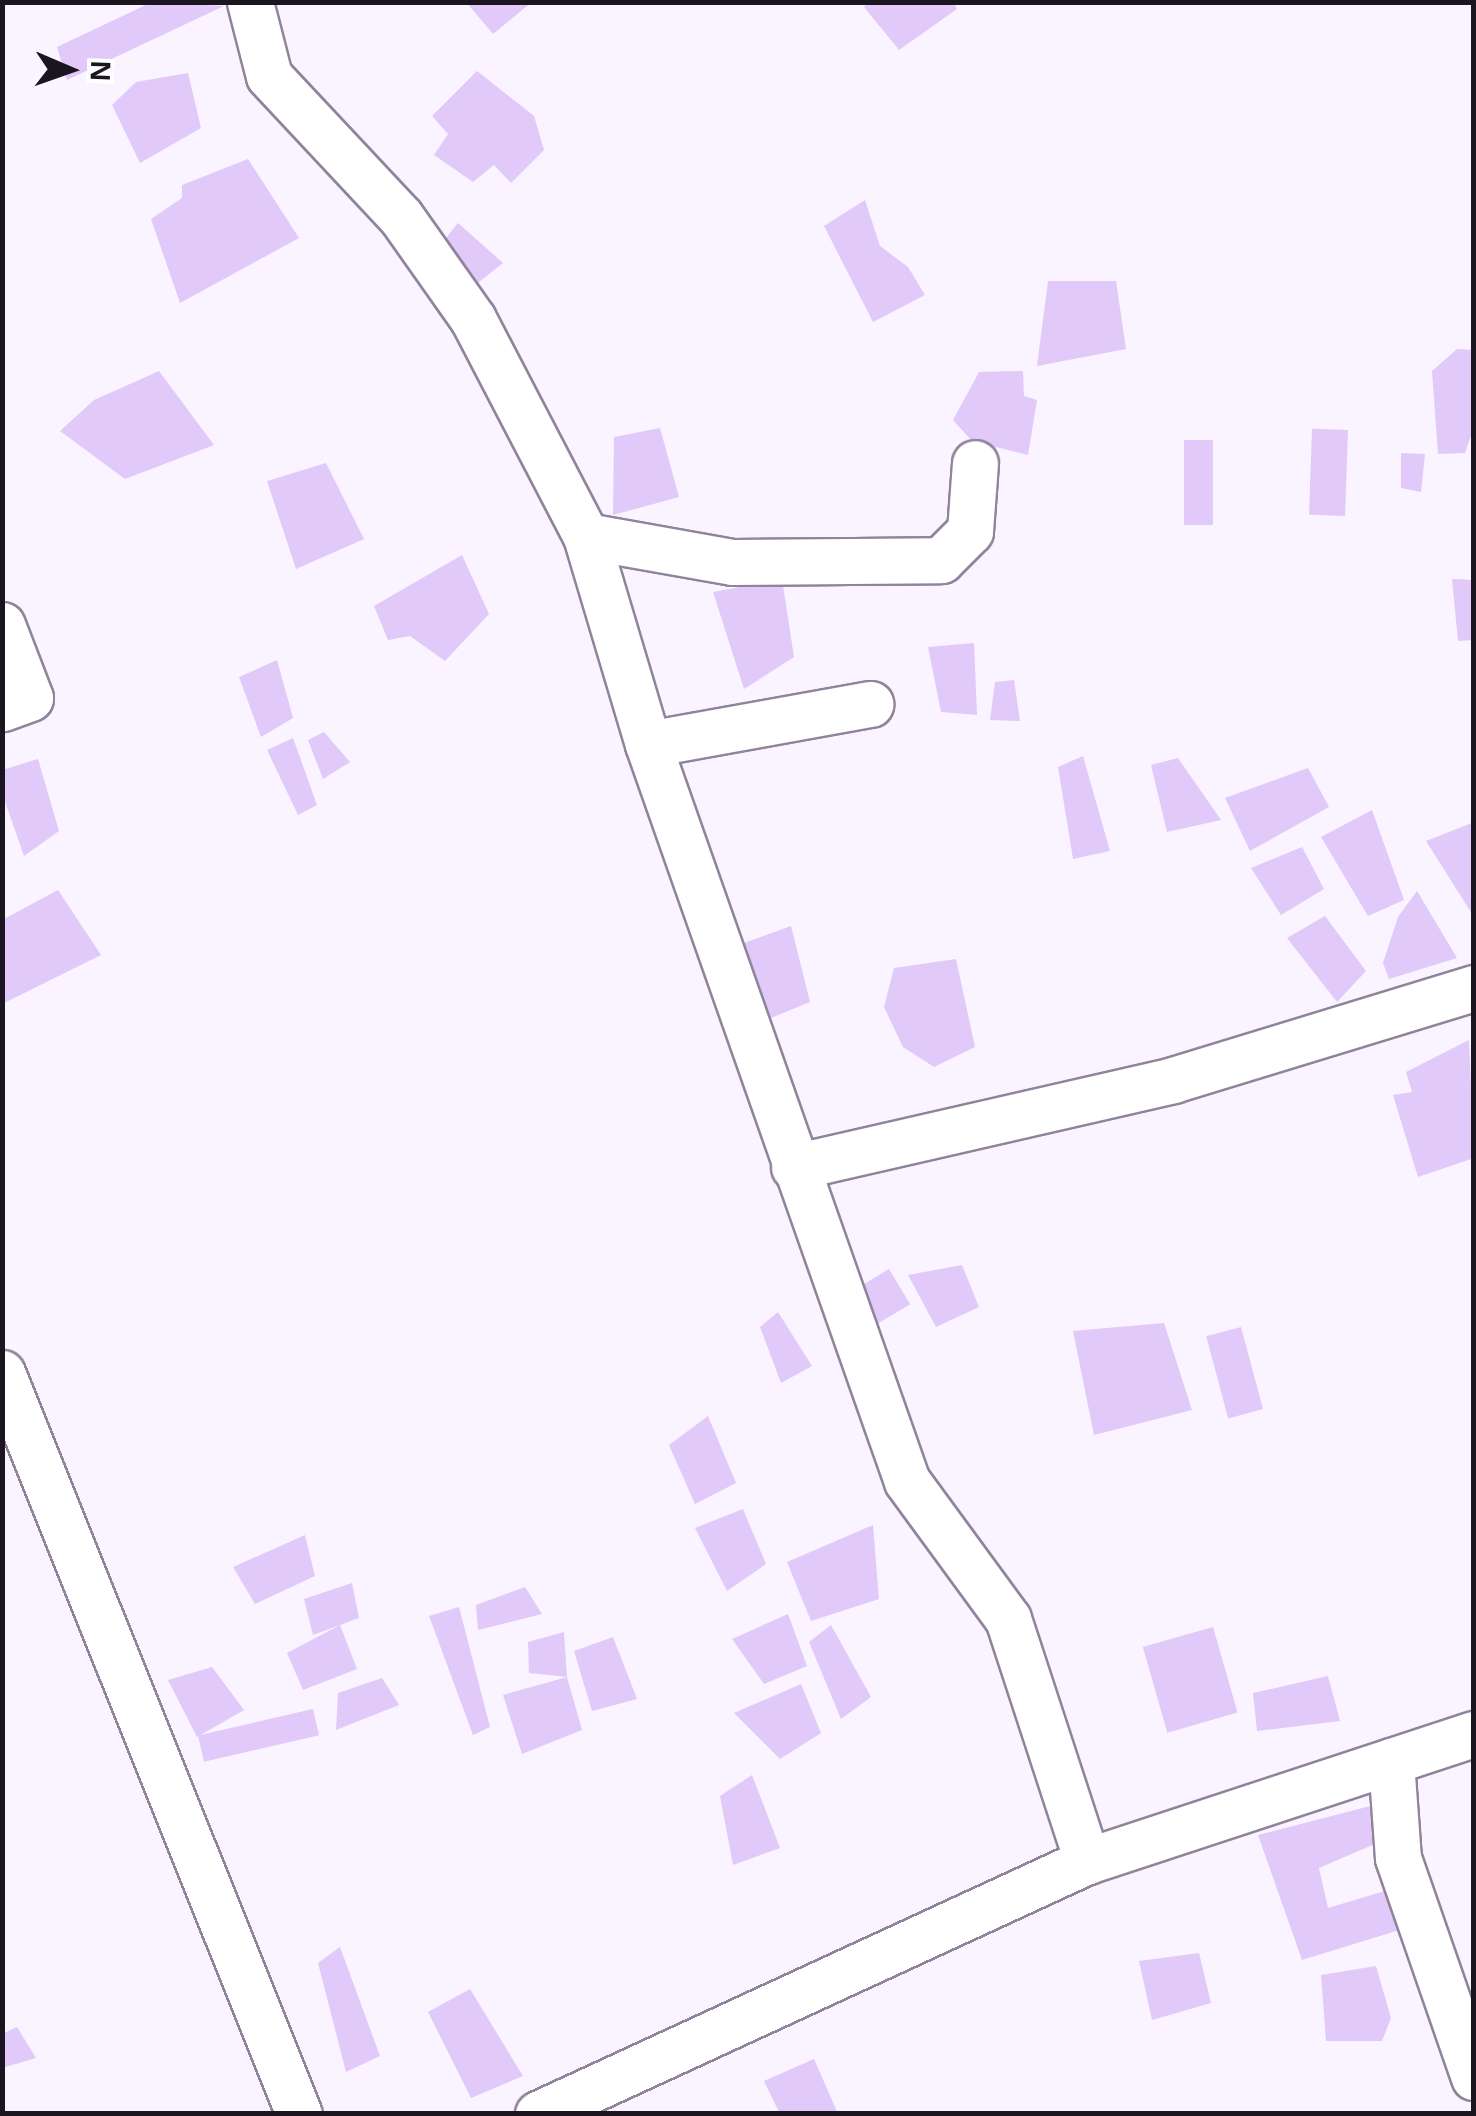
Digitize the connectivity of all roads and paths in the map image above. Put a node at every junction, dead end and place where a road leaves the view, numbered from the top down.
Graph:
1 (250, 2) edge
2 (976, 462) dead end
3 (586, 536) junction
4 (2, 625) edge
5 (870, 704) dead end
6 (2, 708) edge
7 (648, 744) junction
8 (1474, 988) edge
9 (794, 1167) junction
10 (2, 1374) edge
11 (1474, 1734) edge
12 (1391, 1762) junction
13 (1087, 1861) junction
14 (1474, 2077) edge
15 (299, 2114) edge
16 (538, 2114) edge

1 - 3 street
2 - 3 street
3 - 7 street
4 - 6 street
5 - 7 street
7 - 9 street
8 - 9 street
9 - 13 street
10 - 15 street
11 - 12 street
12 - 13 street
12 - 14 street
13 - 16 street

